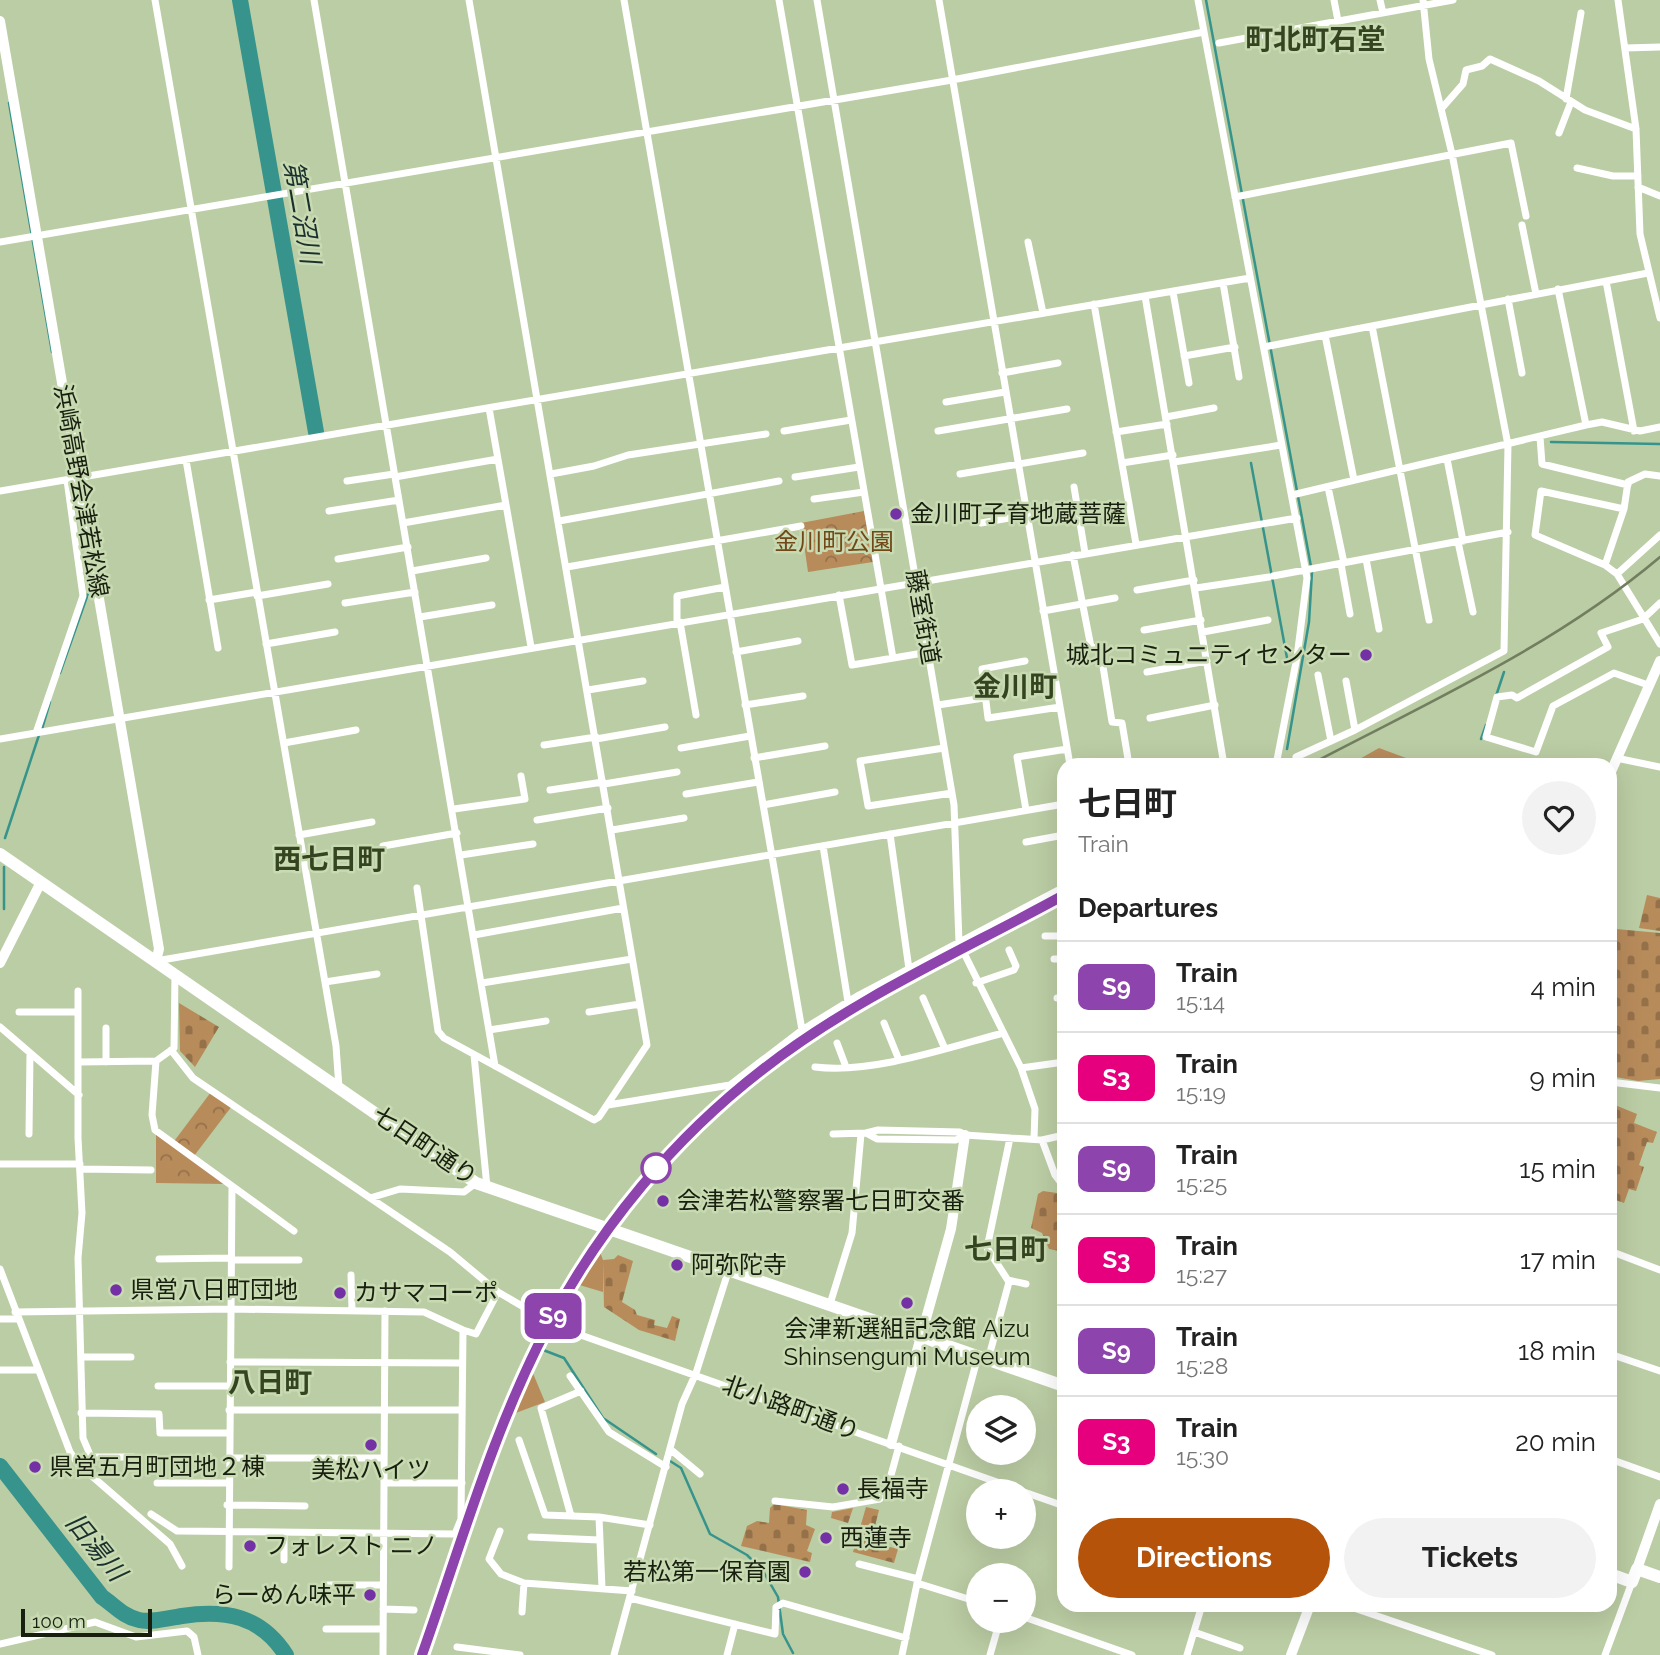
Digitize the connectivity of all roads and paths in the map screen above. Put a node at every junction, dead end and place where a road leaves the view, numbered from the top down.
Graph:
1 (155, 0) edge
2 (313, 0) edge
3 (469, 0) edge
4 (624, 0) edge
5 (779, 0) edge
6 (817, 0) edge
7 (939, 0) edge
8 (1198, 0) edge
9 (1334, 0) edge
10 (1380, 0) edge
11 (1453, 0) edge
12 (1618, 0) edge
13 (1424, 3) edge
14 (1383, 13) junction
15 (1581, 13) dead end
16 (0, 21) edge
17 (1338, 21) junction
18 (1204, 32) junction
19 (1219, 43) dead end
20 (1660, 47) edge
21 (1625, 48) junction
22 (952, 80) junction
23 (834, 100) junction
24 (1569, 100) junction
25 (797, 106) junction
26 (1441, 108) junction
27 (1636, 129) junction
28 (646, 131) junction
29 (1559, 133) dead end
30 (1452, 154) junction
31 (496, 157) junction
32 (1577, 168) dead end
33 (1638, 176) junction
34 (346, 183) junction
35 (1638, 187) junction
36 (1237, 196) junction
37 (1660, 196) edge
38 (191, 209) junction
39 (1526, 216) dead end
40 (1522, 225) dead end
41 (36, 236) junction
42 (0, 242) edge
43 (1028, 242) dead end
44 (1648, 273) junction
45 (1250, 278) junction
46 (1606, 281) junction
47 (1223, 283) junction
48 (1558, 289) junction
49 (1173, 292) junction
50 (1536, 294) junction
51 (1145, 296) junction
52 (1508, 299) junction
53 (1094, 304) junction
54 (1481, 305) junction
55 (1043, 313) junction
56 (1660, 317) edge
57 (993, 322) junction
58 (1372, 326) junction
59 (1325, 335) junction
60 (876, 342) junction
61 (1269, 346) junction
62 (1235, 347) junction
63 (839, 348) junction
64 (1184, 356) junction
65 (1058, 362) dead end
66 (688, 373) junction
67 (1002, 373) junction
68 (1522, 373) dead end
69 (1239, 377) dead end
70 (1189, 383) dead end
71 (1005, 392) junction
72 (538, 399) junction
73 (946, 402) dead end
74 (489, 408) junction
75 (1214, 408) dead end
76 (1067, 409) dead end
77 (1010, 419) junction
78 (851, 420) junction
79 (1166, 420) junction
80 (387, 425) junction
81 (1586, 425) junction
82 (1660, 427) edge
83 (784, 431) dead end
84 (938, 431) dead end
85 (1634, 431) junction
86 (1116, 432) junction
87 (766, 434) dead end
88 (1540, 437) junction
89 (701, 444) junction
90 (1281, 445) junction
91 (1508, 445) junction
92 (235, 452) junction
93 (1083, 453) dead end
94 (1173, 458) junction
95 (498, 459) junction
96 (1447, 459) junction
97 (186, 460) junction
98 (1122, 463) junction
99 (1018, 465) junction
100 (859, 467) junction
101 (1399, 470) junction
102 (551, 474) junction
103 (960, 474) dead end
104 (395, 475) junction
105 (1660, 476) edge
106 (794, 477) dead end
107 (79, 479) junction
108 (67, 480) junction
109 (1354, 480) junction
110 (347, 481) dead end
111 (779, 481) dead end
112 (1628, 485) junction
113 (1074, 487) dead end
114 (1328, 487) junction
115 (0, 491) edge
116 (863, 492) junction
117 (1294, 494) junction
118 (709, 495) junction
119 (814, 499) dead end
120 (399, 500) junction
121 (506, 505) junction
122 (1624, 509) junction
123 (329, 511) dead end
124 (1027, 515) junction
125 (1297, 518) junction
126 (559, 521) junction
127 (403, 523) junction
128 (981, 523) dead end
129 (801, 526) dead end
130 (1508, 532) junction
131 (1187, 535) junction
132 (1660, 535) edge
133 (1460, 541) junction
134 (717, 542) junction
135 (1136, 544) junction
136 (408, 547) junction
137 (1416, 550) junction
138 (1086, 553) junction
139 (1073, 555) junction
140 (486, 558) dead end
141 (338, 559) dead end
142 (1366, 559) junction
143 (1035, 562) junction
144 (1343, 564) junction
145 (1605, 565) junction
146 (567, 567) junction
147 (1310, 570) junction
148 (412, 571) junction
149 (1617, 574) junction
150 (917, 581) junction
151 (328, 584) dead end
152 (1195, 584) junction
153 (725, 587) junction
154 (880, 588) junction
155 (1137, 590) dead end
156 (415, 592) junction
157 (257, 594) junction
158 (839, 595) junction
159 (1115, 598) dead end
160 (209, 600) junction
161 (345, 603) dead end
162 (1660, 603) edge
163 (492, 605) dead end
164 (1082, 605) junction
165 (1043, 611) junction
166 (1473, 612) dead end
167 (729, 614) junction
168 (1350, 614) dead end
169 (420, 617) junction
170 (1643, 619) junction
171 (1201, 620) junction
172 (1268, 620) dead end
173 (1429, 620) dead end
174 (679, 622) junction
175 (1379, 629) dead end
176 (1144, 630) dead end
177 (335, 632) dead end
178 (1203, 632) junction
179 (579, 639) junction
180 (798, 641) dead end
181 (266, 644) junction
182 (1660, 644) edge
183 (218, 648) dead end
184 (531, 648) junction
185 (736, 652) junction
186 (929, 652) junction
187 (893, 658) junction
188 (1025, 661) dead end
189 (1208, 661) junction
190 (1660, 661) edge
191 (429, 666) junction
192 (1147, 672) dead end
193 (1318, 675) dead end
194 (643, 681) dead end
195 (1346, 681) dead end
196 (1648, 685) junction
197 (588, 690) junction
198 (275, 692) junction
199 (803, 696) dead end
200 (984, 698) junction
201 (745, 705) junction
202 (938, 705) junction
203 (1215, 705) junction
204 (1060, 706) junction
205 (696, 715) dead end
206 (120, 718) junction
207 (1150, 718) dead end
208 (665, 727) dead end
209 (356, 730) dead end
210 (1355, 730) junction
211 (36, 733) junction
212 (750, 736) junction
213 (0, 738) edge
214 (596, 738) junction
215 (1331, 741) junction
216 (284, 743) junction
217 (544, 745) dead end
218 (825, 746) dead end
219 (681, 748) dead end
220 (944, 748) junction
221 (1067, 749) junction
222 (1296, 757) dead end
223 (754, 758) junction
224 (1069, 758) edge
225 (1128, 758) edge
226 (1223, 758) edge
227 (1277, 758) edge
228 (1616, 758) edge
229 (1617, 758) edge
230 (1660, 767) edge
231 (677, 772) dead end
232 (521, 776) dead end
233 (758, 782) junction
234 (604, 783) junction
235 (550, 790) dead end
236 (835, 792) dead end
237 (951, 793) junction
238 (686, 794) dead end
239 (763, 805) junction
240 (1057, 805) edge
241 (608, 808) junction
242 (454, 809) junction
243 (1026, 810) junction
244 (684, 818) dead end
245 (537, 820) dead end
246 (372, 822) dead end
247 (955, 822) junction
248 (612, 830) junction
249 (457, 833) junction
250 (890, 834) junction
251 (299, 835) junction
252 (1057, 836) edge
253 (1026, 842) dead end
254 (533, 844) dead end
255 (383, 846) dead end
256 (823, 846) junction
257 (0, 854) edge
258 (771, 854) junction
259 (461, 855) junction
260 (619, 881) junction
261 (41, 882) junction
262 (417, 888) dead end
263 (1057, 891) edge
264 (469, 906) junction
265 (624, 908) junction
266 (421, 914) junction
267 (317, 931) junction
268 (474, 935) junction
269 (1045, 936) dead end
270 (1057, 936) edge
271 (959, 943) junction
272 (1009, 950) dead end
273 (632, 959) junction
274 (156, 961) junction
275 (0, 963) edge
276 (909, 969) junction
277 (377, 974) dead end
278 (175, 975) junction
279 (326, 982) junction
280 (482, 983) junction
281 (976, 983) junction
282 (78, 991) dead end
283 (923, 999) dead end
284 (848, 1002) junction
285 (640, 1004) junction
286 (19, 1012) dead end
287 (78, 1012) junction
288 (589, 1012) dead end
289 (546, 1021) dead end
290 (884, 1023) dead end
291 (0, 1027) edge
292 (106, 1028) dead end
293 (489, 1030) junction
294 (802, 1030) junction
295 (1003, 1033) junction
296 (837, 1043) dead end
297 (173, 1049) junction
298 (945, 1049) junction
299 (30, 1053) junction
300 (474, 1055) junction
301 (899, 1060) junction
302 (156, 1061) junction
303 (79, 1062) junction
304 (106, 1062) junction
305 (1057, 1063) edge
306 (495, 1066) junction
307 (815, 1067) dead end
308 (846, 1067) junction
309 (1021, 1068) junction
310 (1617, 1083) edge
311 (339, 1088) junction
312 (1660, 1088) edge
313 (79, 1096) junction
314 (608, 1105) junction
315 (863, 1133) junction
316 (29, 1134) dead end
317 (833, 1134) dead end
318 (965, 1135) junction
319 (1057, 1136) edge
320 (1010, 1138) junction
321 (1038, 1140) junction
322 (0, 1164) edge
323 (80, 1166) junction
324 (151, 1170) dead end
325 (1057, 1178) edge
326 (481, 1185) junction
327 (232, 1188) junction
328 (370, 1198) junction
329 (294, 1231) dead end
330 (1617, 1254) edge
331 (159, 1259) dead end
332 (231, 1259) junction
333 (299, 1260) dead end
334 (0, 1269) edge
335 (729, 1269) junction
336 (1660, 1270) edge
337 (351, 1275) dead end
338 (1008, 1280) junction
339 (1026, 1284) dead end
340 (498, 1292) junction
341 (830, 1304) junction
342 (231, 1309) junction
343 (80, 1310) junction
344 (352, 1310) junction
345 (385, 1311) junction
346 (16, 1315) junction
347 (0, 1319) edge
348 (463, 1330) junction
349 (922, 1336) junction
350 (1617, 1356) edge
351 (82, 1357) junction
352 (131, 1357) dead end
353 (983, 1358) junction
354 (230, 1362) junction
355 (383, 1362) junction
356 (462, 1363) junction
357 (0, 1370) edge
358 (36, 1370) junction
359 (1660, 1371) edge
360 (696, 1373) junction
361 (570, 1376) dead end
362 (1057, 1382) edge
363 (158, 1386) dead end
364 (230, 1386) junction
365 (581, 1391) junction
366 (229, 1410) junction
367 (383, 1410) junction
368 (461, 1410) junction
369 (81, 1413) junction
370 (229, 1433) junction
371 (519, 1440) dead end
372 (895, 1445) junction
373 (670, 1449) junction
374 (133, 1457) dead end
375 (228, 1458) junction
376 (383, 1458) junction
377 (1617, 1462) edge
378 (949, 1465) junction
379 (666, 1467) junction
380 (700, 1474) dead end
381 (1660, 1477) edge
382 (989, 1479) edge
383 (157, 1483) dead end
384 (228, 1483) junction
385 (386, 1483) junction
386 (462, 1483) junction
387 (1036, 1496) edge
388 (775, 1501) dead end
389 (1057, 1503) edge
390 (1660, 1504) edge
391 (227, 1505) junction
392 (305, 1506) dead end
393 (151, 1514) dead end
394 (571, 1516) junction
395 (599, 1517) junction
396 (650, 1525) junction
397 (500, 1531) dead end
398 (229, 1532) junction
399 (284, 1534) junction
400 (386, 1534) junction
401 (531, 1537) dead end
402 (599, 1540) junction
403 (284, 1560) dead end
404 (859, 1564) dead end
405 (182, 1566) dead end
406 (229, 1567) dead end
407 (1637, 1569) junction
408 (1617, 1577) edge
409 (1660, 1577) edge
410 (918, 1581) junction
411 (1632, 1582) junction
412 (524, 1583) junction
413 (327, 1585) dead end
414 (383, 1585) junction
415 (602, 1588) junction
416 (631, 1594) junction
417 (966, 1598) edge
418 (383, 1609) junction
419 (414, 1610) dead end
420 (523, 1612) dead end
421 (1200, 1612) edge
422 (1307, 1612) edge
423 (1366, 1612) edge
424 (1036, 1621) edge
425 (735, 1624) junction
426 (326, 1629) dead end
427 (383, 1629) junction
428 (1194, 1632) junction
429 (996, 1633) edge
430 (906, 1638) junction
431 (0, 1644) edge
432 (457, 1647) dead end
433 (1240, 1648) dead end
434 (198, 1655) edge
435 (383, 1655) edge
436 (520, 1655) edge
437 (614, 1655) edge
438 (727, 1655) edge
439 (902, 1655) edge
440 (990, 1655) edge
441 (1132, 1655) edge
442 (1187, 1655) edge
443 (1291, 1655) edge
444 (1492, 1655) edge
445 (1605, 1655) edge

1 - 38 street
2 - 34 street
3 - 31 street
4 - 28 street
5 - 25 street
6 - 23 street, 藤室街道
7 - 22 street
8 - 18 street
9 - 17 street
10 - 14 street
11 - 13 street
12 - 21 street
13 - 14 street
13 - 26 street
14 - 17 street
15 - 24 street
16 - 41 main road, 浜崎高野会津若松線
17 - 19 street
18 - 22 street
18 - 36 street
20 - 21 street
21 - 27 street
22 - 23 street
22 - 57 street
23 - 25 street
23 - 60 street, 藤室街道
24 - 26 street
24 - 27 street
24 - 29 street
25 - 28 street
25 - 63 street
26 - 30 street
27 - 33 street
28 - 31 street
28 - 66 street
30 - 36 street
30 - 39 street
30 - 54 street
31 - 34 street
31 - 72 street
32 - 33 street
33 - 35 street
34 - 38 street
34 - 80 street
35 - 37 street
35 - 44 street
36 - 45 street
38 - 41 street
38 - 92 street
40 - 50 street
41 - 42 street
41 - 107 main road, 浜崎高野会津若松線
43 - 55 street
44 - 46 street
44 - 56 street
45 - 47 street
45 - 61 street
46 - 48 street
46 - 85 street
47 - 49 street
47 - 62 street
48 - 50 street
48 - 81 street
49 - 51 street
49 - 64 street
50 - 52 street
51 - 53 street
51 - 79 street
52 - 54 street
52 - 68 street
53 - 55 street
53 - 86 street
54 - 58 street
54 - 91 street
55 - 57 street
57 - 60 street
57 - 67 street
58 - 59 street
58 - 101 street
59 - 61 street
59 - 109 street
60 - 63 street
60 - 150 street, 藤室街道
61 - 90 street
62 - 64 street
62 - 69 street
63 - 66 street
63 - 78 street
64 - 70 street
65 - 67 street
66 - 72 street
66 - 89 street
67 - 71 street
71 - 73 street
71 - 77 street
72 - 74 street
72 - 102 street
74 - 80 street
74 - 95 street
75 - 79 street
76 - 77 street
77 - 84 street
77 - 99 street
78 - 83 street
78 - 100 street
79 - 86 street
79 - 94 street
80 - 92 street
80 - 104 street
81 - 85 street
81 - 88 street
82 - 85 street
86 - 98 street
87 - 89 street
88 - 91 street
88 - 112 street
89 - 102 street
89 - 118 street
90 - 94 street
90 - 117 street
91 - 96 street
91 - 130 street
92 - 97 street
92 - 157 street
93 - 99 street
94 - 98 street
94 - 131 street
95 - 104 street
95 - 121 street
96 - 101 street
96 - 133 street
97 - 107 street
97 - 160 street
98 - 135 street
99 - 103 street
99 - 124 street
100 - 106 street
100 - 116 street
101 - 109 street
101 - 137 street
102 - 126 street
104 - 110 street
104 - 120 street
105 - 112 street
107 - 108 street
107 - 206 main road, 浜崎高野会津若松線
108 - 115 street
108 - 211 street
109 - 114 street
111 - 118 street
112 - 122 street
113 - 138 street
114 - 117 street
114 - 144 street
116 - 119 street
116 - 154 street
117 - 125 street
118 - 126 street
118 - 134 street
120 - 123 street
120 - 127 street
121 - 127 street
121 - 184 street
122 - 145 street
122 - 145 street
124 - 128 street
124 - 143 street
125 - 131 street
125 - 147 street
126 - 146 street
127 - 136 street
129 - 134 street
130 - 133 street
130 - 210 street
131 - 135 street
131 - 152 street
132 - 149 street
133 - 137 street
133 - 166 street
134 - 146 street
134 - 153 street
135 - 138 street
136 - 141 street
136 - 148 street
137 - 142 street
137 - 173 street
138 - 139 street
139 - 143 street
139 - 164 street
140 - 148 street
142 - 144 street
142 - 175 street
143 - 150 street
143 - 165 street
144 - 147 street
144 - 168 street
145 - 149 street
146 - 179 street
147 - 152 street
147 - 227 street
148 - 156 street
149 - 170 street
150 - 154 street
150 - 186 street, 藤室街道
151 - 157 street
152 - 155 street
152 - 171 street
153 - 167 street
153 - 174 street
154 - 158 street
154 - 187 street
156 - 161 street
156 - 169 street
157 - 160 street
157 - 181 street
158 - 167 street
158 - 187 street
159 - 164 street
160 - 183 street
162 - 170 street
163 - 169 street
164 - 165 street
164 - 225 street
165 - 204 street
167 - 174 street
167 - 185 street
169 - 191 street
170 - 182 street
170 - 196 street
171 - 176 street
171 - 178 street
172 - 178 street
174 - 179 street
174 - 205 street
177 - 181 street
178 - 189 street
179 - 184 street
179 - 197 street
180 - 185 street
181 - 198 street
184 - 191 street
185 - 201 street
186 - 187 street
186 - 202 street, 藤室街道
188 - 200 street
189 - 192 street
189 - 203 street
190 - 196 main road
191 - 198 street
191 - 242 street
193 - 215 street
194 - 197 street
195 - 210 street
196 - 228 main road
197 - 214 street
198 - 206 street
198 - 216 street
199 - 201 street
200 - 202 street
200 - 204 street
201 - 212 street
202 - 220 street, 藤室街道
203 - 207 street
203 - 226 street
204 - 221 street
206 - 211 street
206 - 274 main road, 浜崎高野会津若松線
208 - 214 street
209 - 216 street
210 - 215 street
211 - 213 street
212 - 219 street
212 - 223 street
214 - 217 street
214 - 234 street
215 - 222 street
216 - 251 street
218 - 223 street
220 - 237 street, 藤室街道
220 - 237 street
221 - 224 street
221 - 243 street
223 - 233 street
229 - 230 street
231 - 234 street
232 - 242 street
233 - 238 street
233 - 239 street
234 - 235 street
234 - 241 street
236 - 239 street
237 - 247 street, 藤室街道
239 - 258 street
240 - 243 street
241 - 245 street
241 - 248 street
242 - 249 street
243 - 247 street
244 - 248 street
246 - 251 street
247 - 250 street
247 - 271 street, 藤室街道
248 - 260 street
249 - 255 street
249 - 259 street
250 - 256 street
250 - 276 street
251 - 267 street
252 - 253 street
254 - 259 street
256 - 258 street
256 - 284 street
257 - 261 highway, 七日町通り
258 - 260 street
258 - 294 street
259 - 264 street
260 - 264 street
260 - 265 street
261 - 274 highway, 七日町通り
261 - 275 main road
262 - 266 street
263 - 271 street
264 - 266 street
264 - 268 street
265 - 268 street
265 - 273 street
266 - 267 street
266 - 300 street
267 - 274 street
267 - 279 street
268 - 280 street
269 - 270 street
271 - 276 street
271 - 281 street, 藤室街道
272 - 281 street
273 - 280 street
273 - 285 street
274 - 278 highway, 七日町通り
276 - 284 street
277 - 279 street
278 - 297 street
278 - 311 highway, 七日町通り
279 - 311 street
280 - 293 street
281 - 295 street, 藤室街道
282 - 287 street
283 - 298 street
284 - 294 street
285 - 288 street
285 - 314 street
286 - 287 street
287 - 303 street
289 - 293 street
290 - 301 street
291 - 299 street
292 - 304 street
293 - 306 street
294 - 314 street
295 - 298 street
295 - 309 street, 藤室街道
296 - 308 street
297 - 302 street
297 - 328 street, 北小路町通り
298 - 301 street
299 - 313 street
299 - 316 street
300 - 306 street
300 - 326 street
301 - 308 street
302 - 304 street
302 - 327 street
303 - 304 street
303 - 313 street
305 - 309 street
306 - 314 street
307 - 308 street
309 - 321 street, 藤室街道
310 - 312 street
311 - 326 highway, 七日町通り
313 - 323 street
315 - 317 street
315 - 318 street
315 - 341 street
318 - 320 street
318 - 349 main road
319 - 321 street
320 - 321 street
320 - 338 street
321 - 325 street, 藤室街道
322 - 323 street
323 - 324 street
323 - 343 street
326 - 328 street
326 - 335 highway, 七日町通り
327 - 329 street
327 - 332 street
328 - 340 street, 北小路町通り
330 - 336 street
331 - 332 street
332 - 333 street
332 - 342 street
334 - 346 street
335 - 341 highway, 七日町通り
335 - 360 street
337 - 344 street
338 - 339 street
338 - 353 street
340 - 348 street
340 - 360 street, 北小路町通り
341 - 349 highway, 七日町通り
342 - 343 street
342 - 344 street
342 - 354 street
343 - 346 street
343 - 351 street
344 - 345 street
345 - 348 street
345 - 355 street
346 - 347 street
346 - 358 street
348 - 356 street
349 - 353 highway, 七日町通り
349 - 372 main road
350 - 359 street
351 - 352 street
351 - 369 street
353 - 362 highway, 七日町通り
353 - 378 street
354 - 355 street
354 - 364 street
355 - 356 street
355 - 367 street
356 - 368 street
357 - 358 street
358 - 405 street
360 - 372 street, 北小路町通り
360 - 373 street
361 - 365 street
363 - 364 street
364 - 366 street
365 - 379 street
365 - 394 street
366 - 367 street
366 - 370 street
367 - 368 street
367 - 376 street
368 - 386 street
369 - 370 street
369 - 374 street
370 - 375 street
371 - 394 street
372 - 378 street, 北小路町通り
372 - 388 street
373 - 379 street
373 - 380 street
375 - 376 street
375 - 384 street
376 - 385 street
377 - 381 street
378 - 382 street, 北小路町通り
378 - 410 street
379 - 396 street
383 - 384 street
384 - 391 street
385 - 386 street
385 - 400 street
386 - 400 street
387 - 389 street, 北小路町通り
390 - 407 main road
391 - 392 street
391 - 398 street
393 - 398 street
394 - 395 street
395 - 396 street
395 - 402 street
396 - 416 street
397 - 412 street
398 - 399 street
398 - 406 street
399 - 400 street
399 - 403 street
400 - 414 street
401 - 402 street
402 - 415 street
404 - 410 street
407 - 409 highway
407 - 411 highway
408 - 411 highway
410 - 417 street
410 - 430 street
411 - 445 street
412 - 415 street
412 - 420 street
413 - 414 street
414 - 418 street
415 - 416 street
416 - 425 street
416 - 437 street
418 - 419 street
418 - 427 street
421 - 428 street
422 - 443 main road
423 - 444 street
424 - 441 street
425 - 430 street
425 - 438 street
426 - 427 street
427 - 435 street
428 - 433 street
428 - 442 street
429 - 440 street
430 - 439 street
431 - 434 street
432 - 436 street

